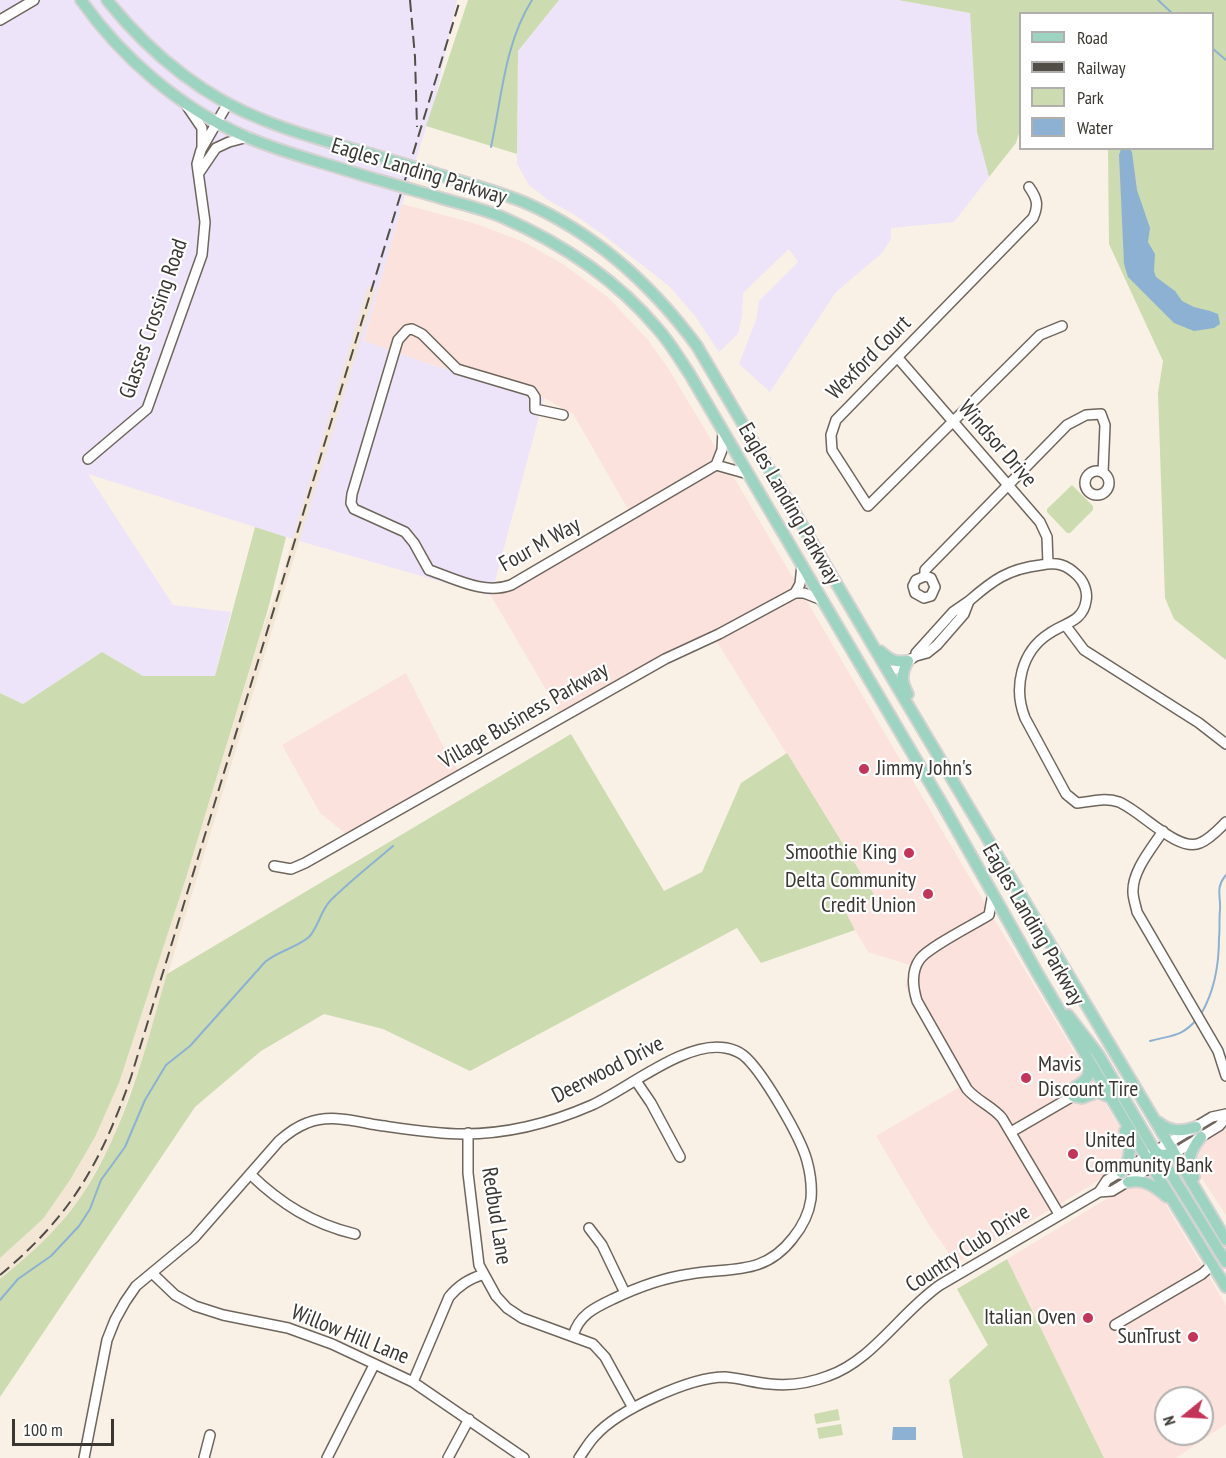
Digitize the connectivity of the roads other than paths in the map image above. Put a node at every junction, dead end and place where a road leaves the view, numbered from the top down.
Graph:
1 (34, 0) edge
2 (81, 0) edge
3 (107, 0) edge
4 (0, 20) edge
5 (184, 102) junction
6 (228, 103) junction
7 (218, 122) junction
8 (248, 137) junction
9 (201, 150) junction
10 (199, 172) junction
11 (1029, 188) dead end
12 (1062, 326) dead end
13 (898, 358) junction
14 (563, 415) dead end
15 (952, 422) junction
16 (723, 431) junction
17 (88, 459) dead end
18 (716, 465) junction
19 (1103, 472) dead end
20 (748, 474) junction
21 (1008, 485) junction
22 (1048, 564) junction
23 (802, 565) junction
24 (925, 576) dead end
25 (795, 593) junction
26 (823, 600) junction
27 (969, 602) junction
28 (1066, 626) junction
29 (870, 640) junction
30 (914, 658) junction
31 (889, 673) junction
32 (1226, 744) edge
33 (949, 774) junction
34 (1226, 822) edge
35 (1163, 831) junction
36 (274, 866) dead end
37 (993, 893) junction
38 (988, 915) junction
39 (1010, 923) junction
40 (1052, 997) junction
41 (1218, 1051) junction
42 (1087, 1057) junction
43 (1226, 1057) edge
44 (1226, 1076) edge
45 (636, 1081) junction
46 (1073, 1096) junction
47 (1112, 1098) junction
48 (1149, 1113) junction
49 (1226, 1116) edge
50 (1011, 1132) junction
51 (1199, 1132) junction
52 (468, 1133) junction
53 (1171, 1149) junction
54 (680, 1158) dead end
55 (1153, 1159) junction
56 (250, 1174) junction
57 (1124, 1177) junction
58 (1175, 1204) junction
59 (1059, 1214) junction
60 (1212, 1216) junction
61 (589, 1228) dead end
62 (355, 1234) dead end
63 (1226, 1240) edge
64 (1226, 1262) edge
65 (1212, 1264) junction
66 (152, 1273) junction
67 (484, 1274) junction
68 (1226, 1287) edge
69 (626, 1293) junction
70 (1115, 1325) dead end
71 (573, 1336) junction
72 (374, 1365) junction
73 (413, 1382) junction
74 (633, 1408) junction
75 (469, 1419) junction
76 (210, 1435) dead end
77 (84, 1458) edge
78 (204, 1458) edge
79 (327, 1458) edge
80 (448, 1458) edge
81 (524, 1458) edge
82 (579, 1458) edge

1 - 4 street
2 - 5 main road, Eagles Landing Parkway
3 - 6 main road, Eagles Landing Parkway
5 - 7 main road, Eagles Landing Parkway
5 - 9 street
6 - 7 street, Glasses Crossing Road
6 - 29 main road, Eagles Landing Parkway, bridge
7 - 8 main road, Eagles Landing Parkway
7 - 9 street, Glasses Crossing Road
8 - 10 street
8 - 16 main road, Eagles Landing Parkway, bridge
9 - 10 street, Glasses Crossing Road
10 - 17 street, Glasses Crossing Road
11 - 13 street, Wexford Court
12 - 15 street
13 - 15 street, Windsor Drive
13 - 15 street, Wexford Court
14 - 18 street, Four M Way
15 - 21 street, Windsor Drive
16 - 18 street
16 - 20 main road, Eagles Landing Parkway
18 - 20 street
19 - 21 street
20 - 23 main road, Eagles Landing Parkway
21 - 22 street, Windsor Drive
21 - 24 street
22 - 27 street
22 - 28 street
23 - 25 street
23 - 26 main road, Eagles Landing Parkway
25 - 26 street
25 - 36 street, Village Business Parkway
26 - 37 main road, Eagles Landing Parkway
27 - 30 street
27 - 30 street
28 - 32 street
28 - 35 street
29 - 30 main road
29 - 31 main road, Eagles Landing Parkway
30 - 31 street
30 - 33 main road
31 - 33 main road, Eagles Landing Parkway
33 - 48 main road, Eagles Landing Parkway
34 - 35 street
35 - 41 street
37 - 38 street
37 - 39 main road, Eagles Landing Parkway
38 - 39 street
38 - 50 street
39 - 40 main road, Eagles Landing Parkway
40 - 42 main road, Eagles Landing Parkway
40 - 55 main road
41 - 43 street
41 - 44 street
42 - 46 main road
42 - 47 main road, Eagles Landing Parkway
45 - 52 street, Deerwood Drive
45 - 54 street
45 - 69 street, Deerwood Drive
46 - 47 main road
46 - 50 street
47 - 55 main road, Eagles Landing Parkway
47 - 57 main road
48 - 51 main road
48 - 53 main road, Eagles Landing Parkway
49 - 51 street
50 - 59 street
51 - 53 street
51 - 60 main road
52 - 56 street, Deerwood Drive
52 - 67 street, Redbud Lane
53 - 55 main road
53 - 60 main road, Eagles Landing Parkway
55 - 57 street, Country Club Drive
55 - 58 main road, Eagles Landing Parkway
55 - 64 main road
56 - 62 street
56 - 66 street, Deerwood Drive
57 - 58 main road
57 - 59 street, Country Club Drive
58 - 65 main road, Eagles Landing Parkway
59 - 74 street, Country Club Drive
60 - 63 main road, Eagles Landing Parkway
61 - 69 street
65 - 68 main road, Eagles Landing Parkway
65 - 70 street
66 - 72 street, Willow Hill Lane
66 - 77 street, Deerwood Drive
67 - 71 street, Redbud Lane
67 - 73 street
69 - 71 street, Deerwood Drive
71 - 74 street, Redbud Lane
72 - 73 street, Willow Hill Lane
72 - 79 street
73 - 75 street, Willow Hill Lane
74 - 82 street, Country Club Drive
75 - 80 street
75 - 81 street, Willow Hill Lane
76 - 78 street

